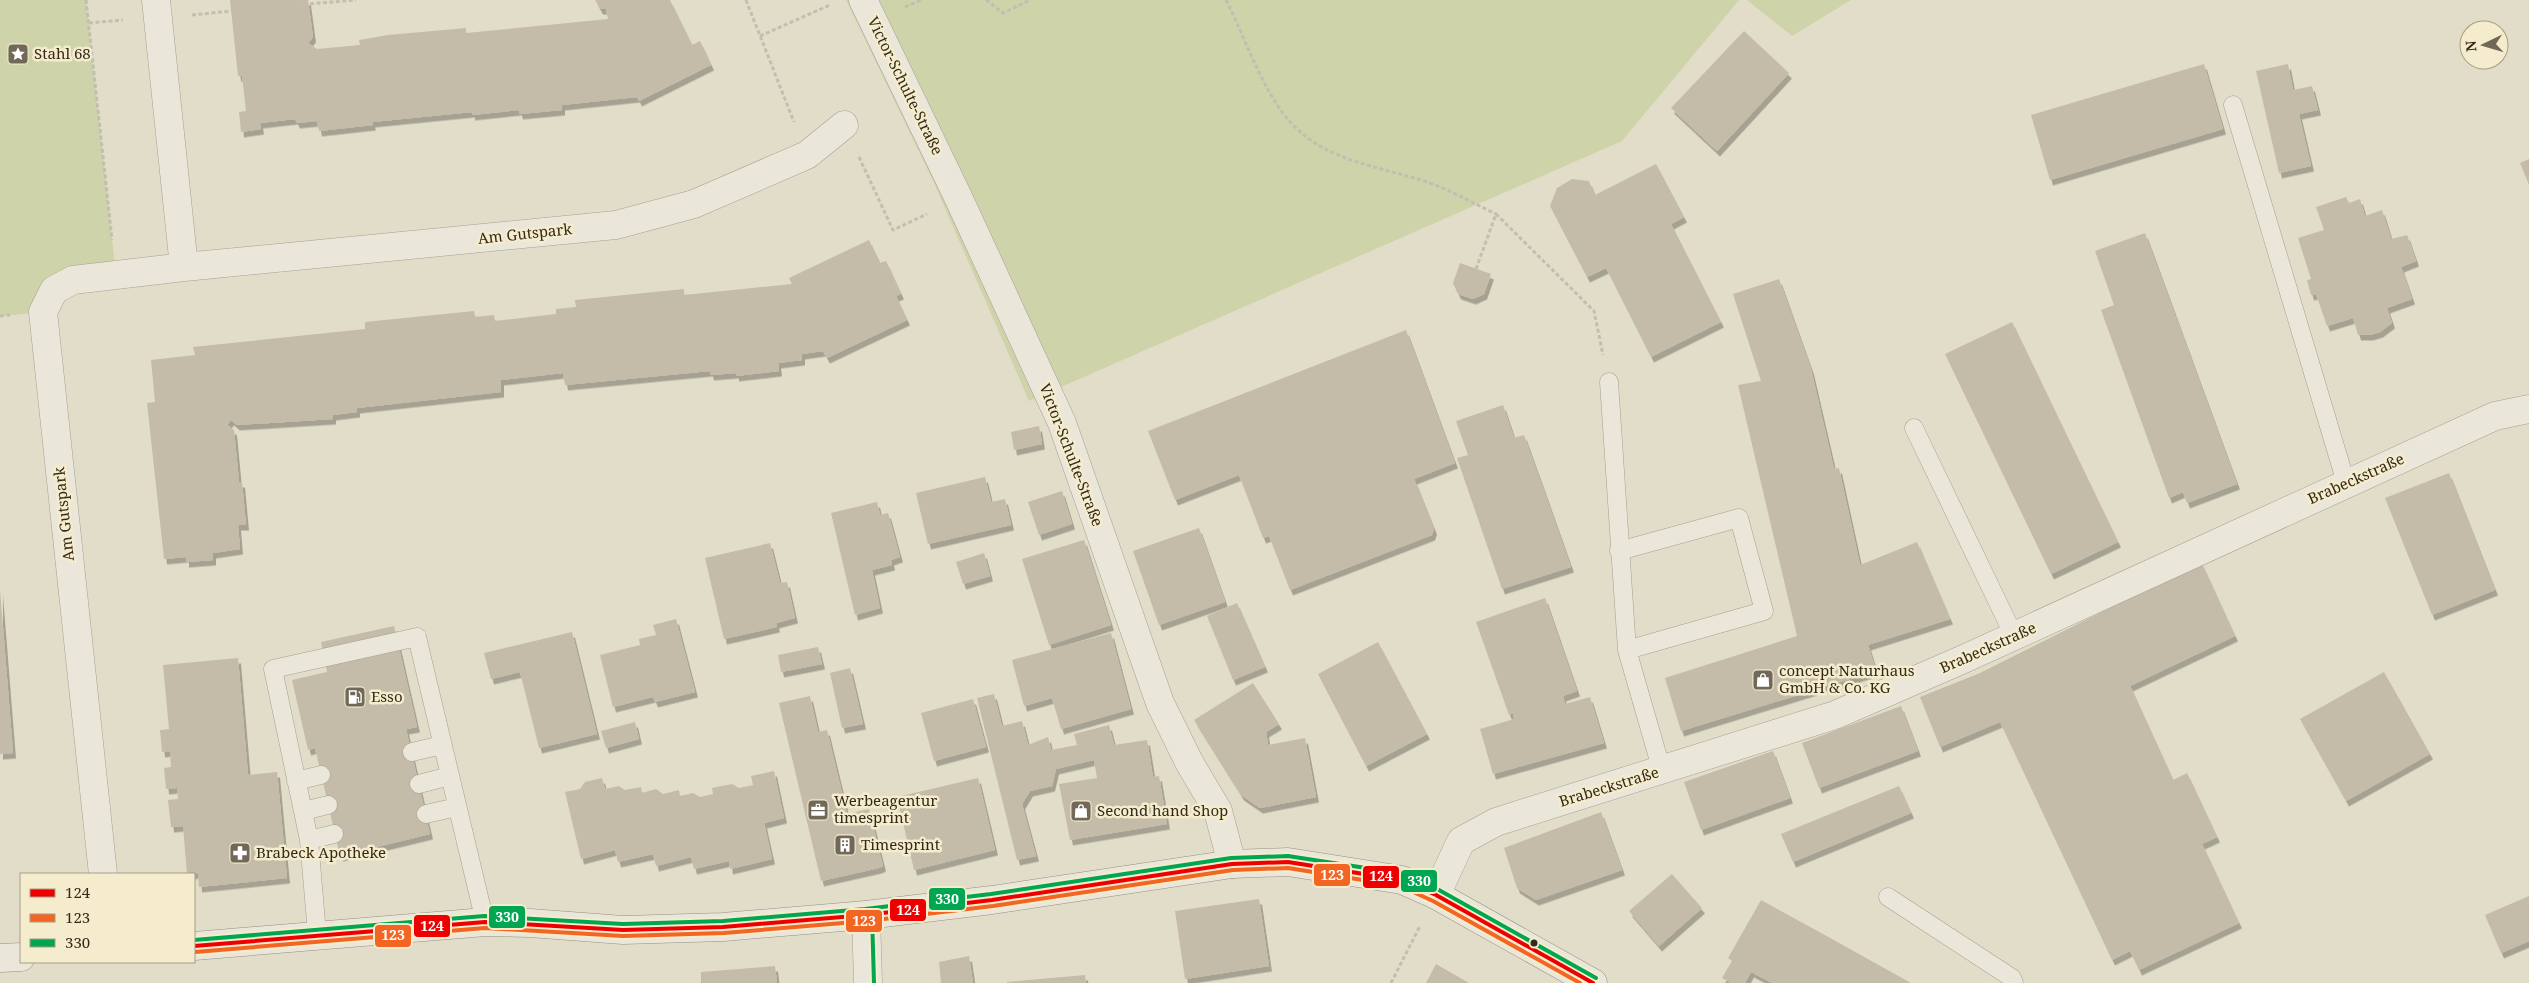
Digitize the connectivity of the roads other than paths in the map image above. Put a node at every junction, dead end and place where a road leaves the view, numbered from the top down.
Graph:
1 (156, 0) edge
2 (863, 0) edge
3 (2233, 105) dead end
4 (844, 124) road end
5 (184, 267) junction
6 (1609, 382) road end
7 (2529, 409) edge
8 (1914, 428) dead end
9 (2346, 483) junction
10 (1619, 551) junction
11 (2014, 636) junction
12 (1627, 650) junction
13 (442, 745) junction
14 (412, 752) dead end
15 (1662, 771) junction
16 (321, 775) dead end
17 (450, 776) junction
18 (296, 781) junction
19 (419, 784) dead end
20 (328, 805) dead end
21 (457, 807) junction
22 (302, 811) junction
23 (426, 814) dead end
24 (334, 834) dead end
25 (309, 840) junction
26 (1232, 864) junction
27 (103, 873) edge
28 (1436, 895) junction
29 (1888, 897) dead end
30 (866, 915) junction
31 (485, 922) junction
32 (317, 934) junction
33 (195, 946) edge
34 (20, 956) edge
35 (0, 958) edge
36 (868, 983) edge
37 (1593, 983) edge
38 (2014, 983) edge

1 - 5 street
2 - 26 street, Victor-Schulte-Straße
3 - 9 lane
4 - 5 street, Am Gutspark
5 - 27 street, Am Gutspark
6 - 10 lane
7 - 9 street, Brabeckstraße
8 - 11 lane
9 - 11 street, Brabeckstraße
10 - 12 lane
10 - 12 lane
11 - 15 street, Brabeckstraße
12 - 15 lane
13 - 14 lane
13 - 17 lane
13 - 18 lane
15 - 28 street, Brabeckstraße
16 - 18 lane
17 - 19 lane
17 - 21 lane
18 - 22 lane
20 - 22 lane
21 - 23 lane
21 - 31 lane
22 - 25 lane
24 - 25 lane
25 - 32 lane
26 - 28 street
26 - 30 street
28 - 37 street
29 - 38 lane
30 - 31 street
30 - 36 street
31 - 32 street
32 - 33 street
34 - 35 street

